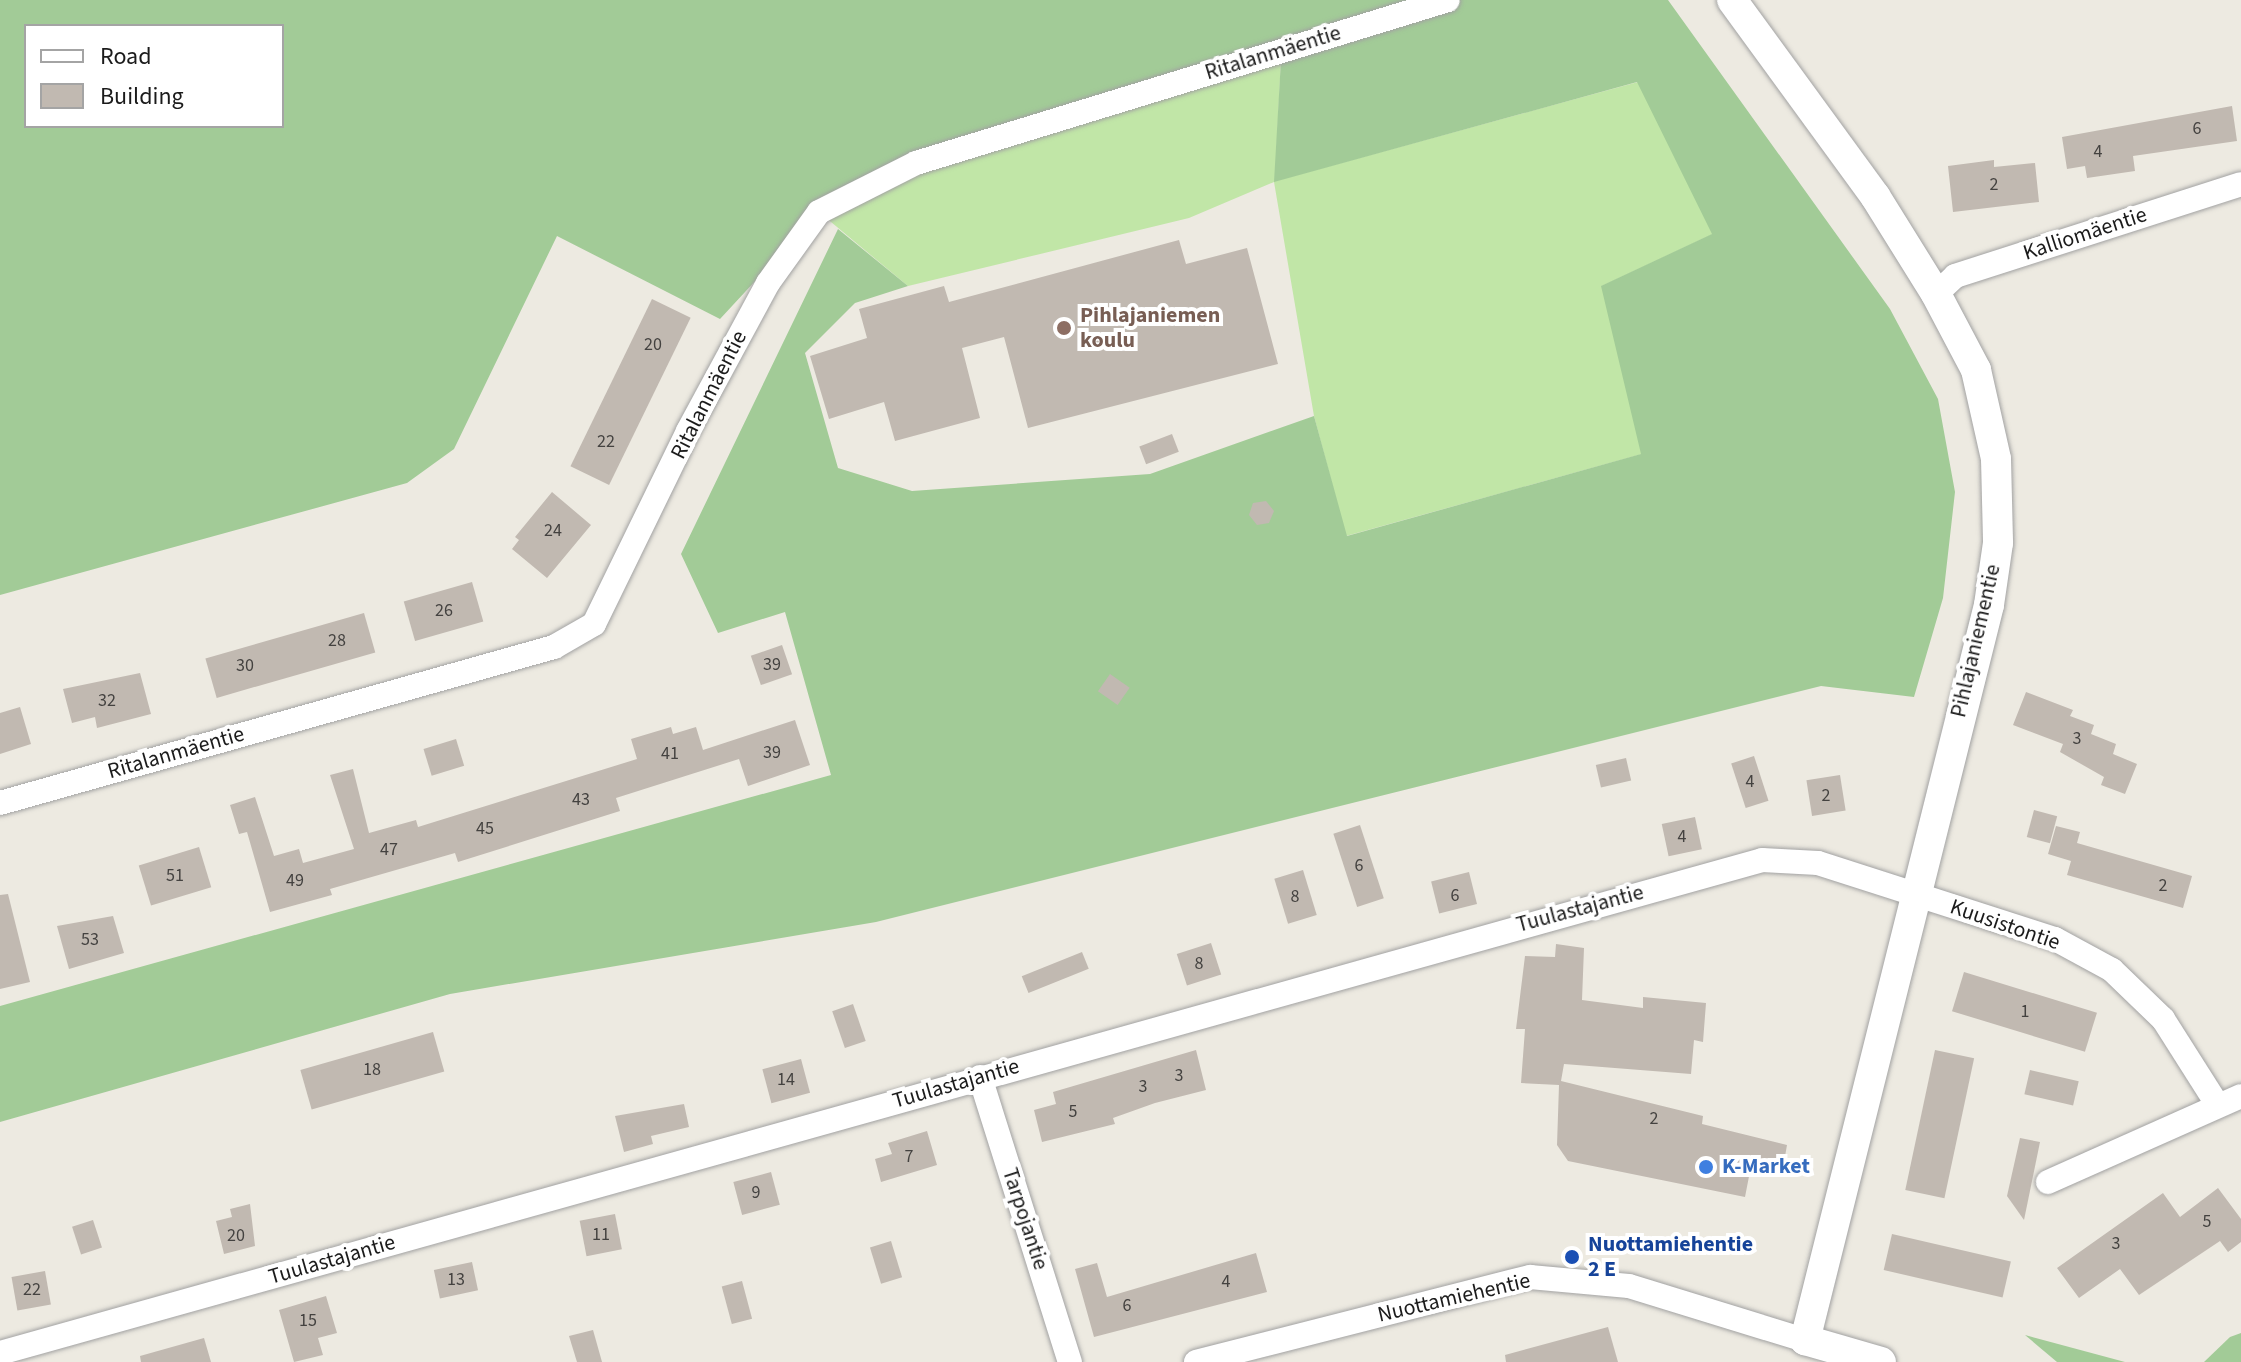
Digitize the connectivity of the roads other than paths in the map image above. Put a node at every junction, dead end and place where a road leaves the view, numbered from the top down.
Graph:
1 (1448, 0) edge
2 (1732, 0) edge
3 (2241, 184) edge
4 (1936, 294) junction
5 (0, 803) edge
6 (1913, 894) junction
7 (980, 1077) junction
8 (2241, 1096) edge
9 (2217, 1104) junction
10 (2048, 1182) dead end
11 (1805, 1340) junction
12 (0, 1353) edge
13 (1070, 1362) edge
14 (1196, 1362) edge
15 (1881, 1362) edge

1 - 5 street, Ritalanmäentie
2 - 4 street, Pihlajaniementie
3 - 4 street, Kalliomäentie
4 - 6 street, Pihlajaniementie
6 - 7 street, Tuulastajantie
6 - 9 street, Kuusistontie
6 - 11 street, Pihlajaniementie
7 - 12 street, Tuulastajantie
7 - 13 street, Tarpojantie
8 - 9 street
9 - 10 street
11 - 14 street, Nuottamiehentie
11 - 15 street

